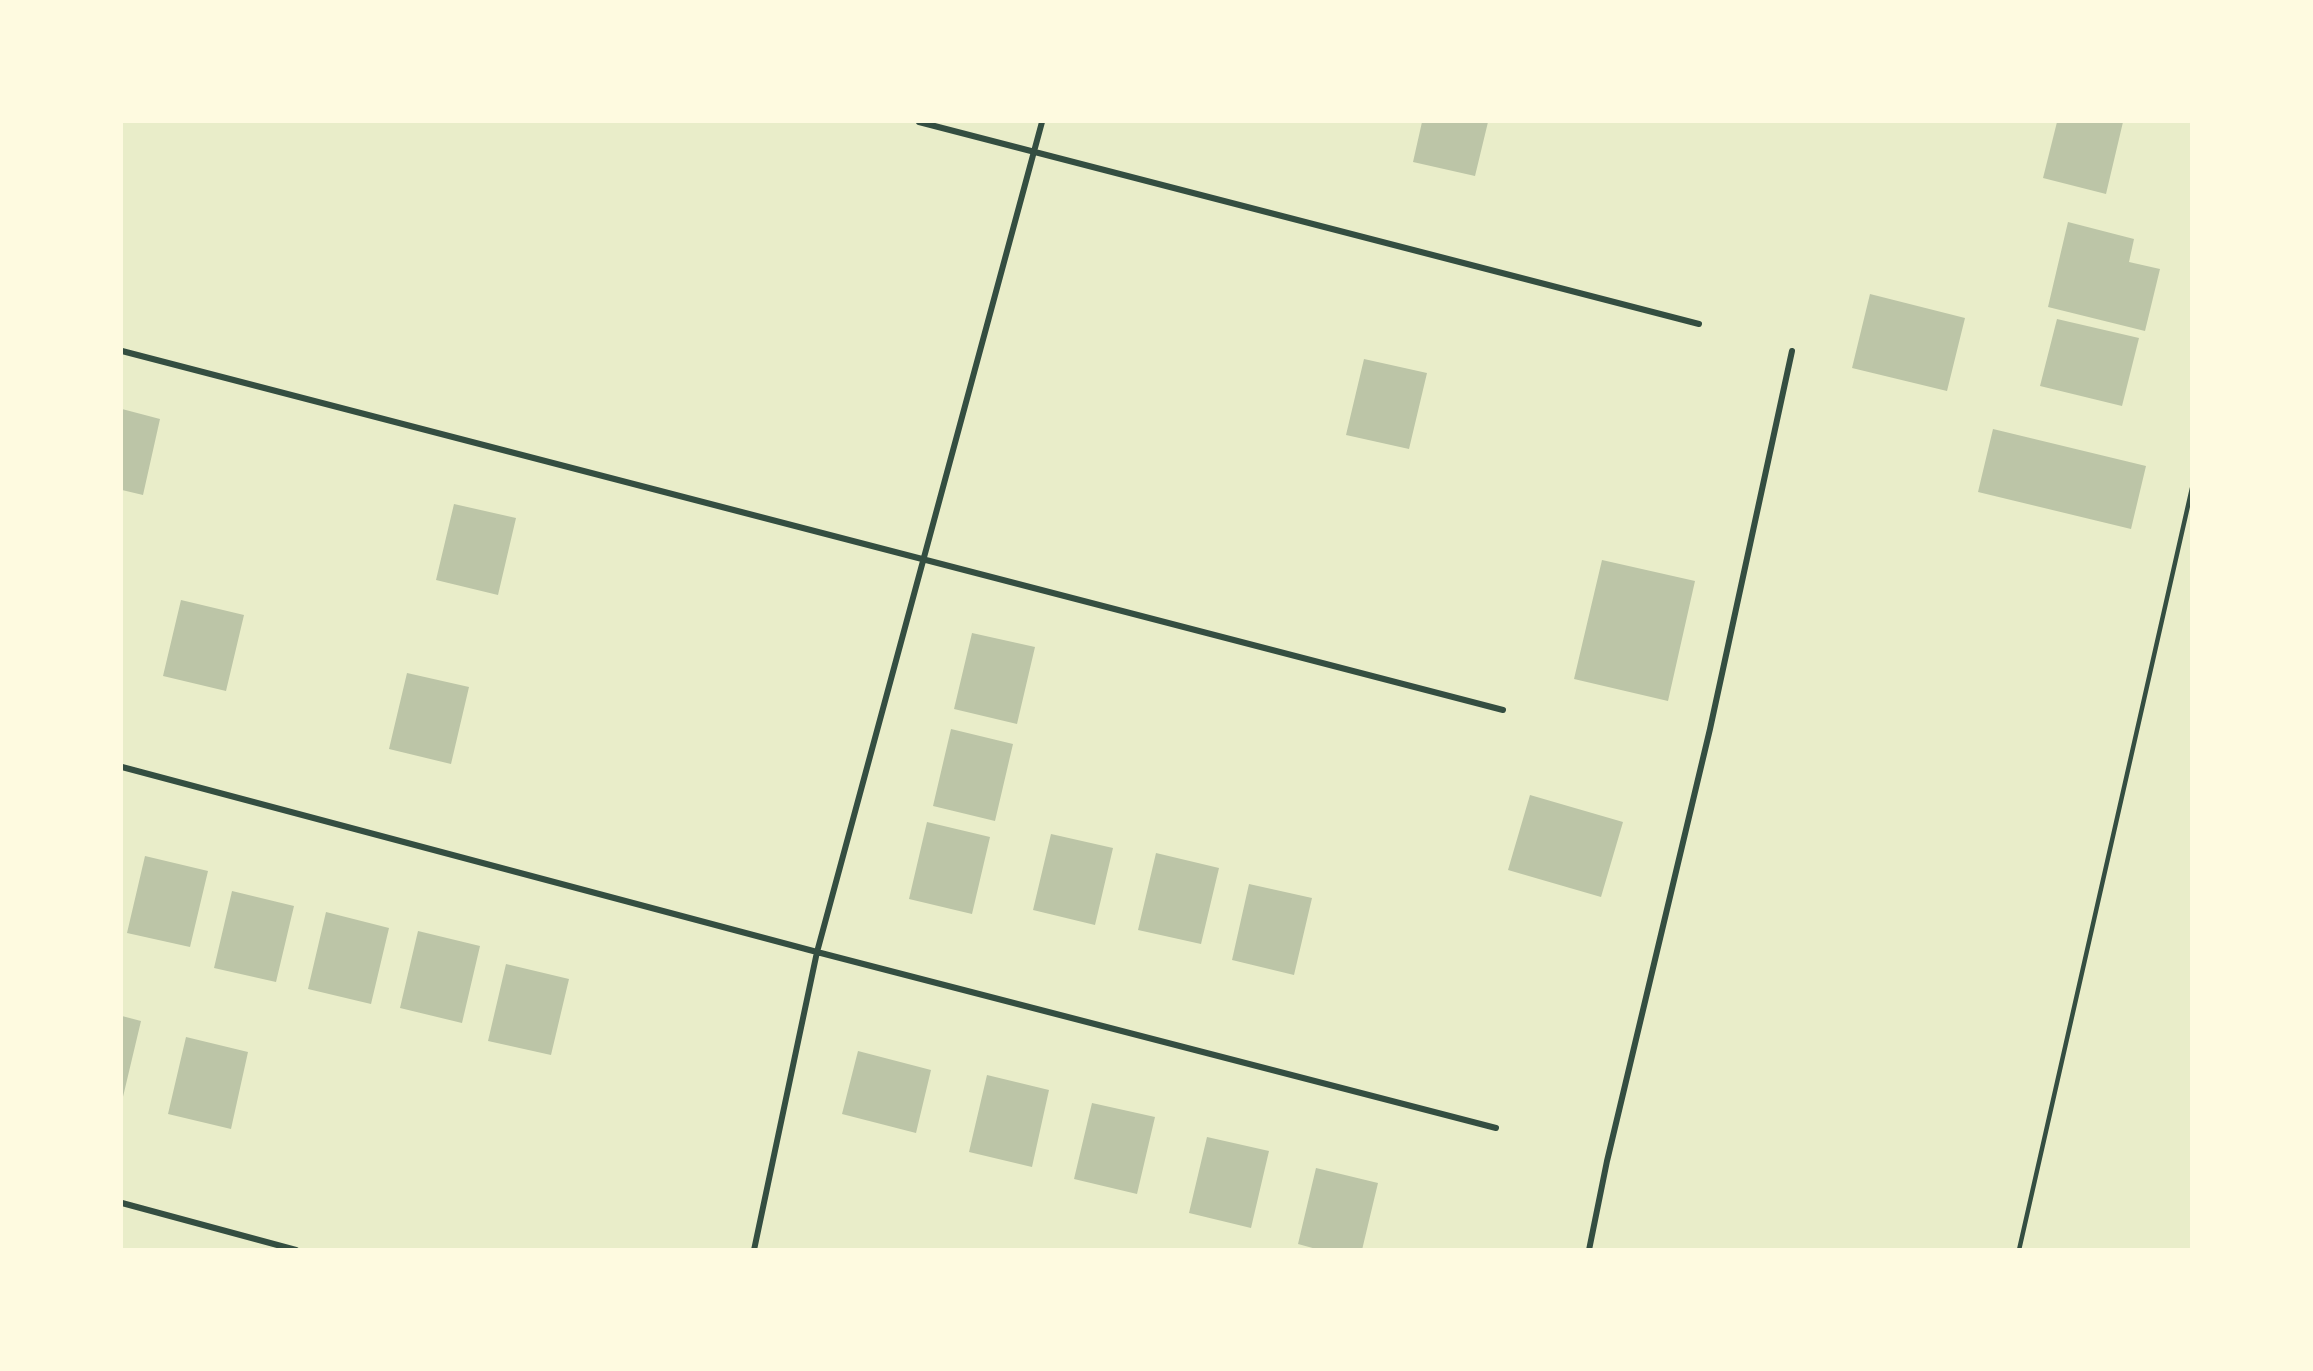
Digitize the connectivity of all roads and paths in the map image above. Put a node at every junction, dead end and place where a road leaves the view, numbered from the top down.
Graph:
1 (919, 122) edge
2 (1042, 122) edge
3 (1034, 152) junction
4 (1699, 324) dead end
5 (122, 351) edge
6 (1792, 351) dead end
7 (2192, 488) edge
8 (925, 560) junction
9 (1503, 710) dead end
10 (122, 767) edge
11 (818, 952) junction
12 (1496, 1128) dead end
13 (122, 1203) edge
14 (296, 1250) edge
15 (754, 1250) edge
16 (1589, 1250) edge
17 (2019, 1250) edge

1 - 3 street
2 - 3 street
3 - 4 street
3 - 8 street
5 - 8 street
6 - 16 street
7 - 17 lane
8 - 9 street
8 - 11 street
10 - 11 street
11 - 12 street
11 - 15 street
13 - 14 street

